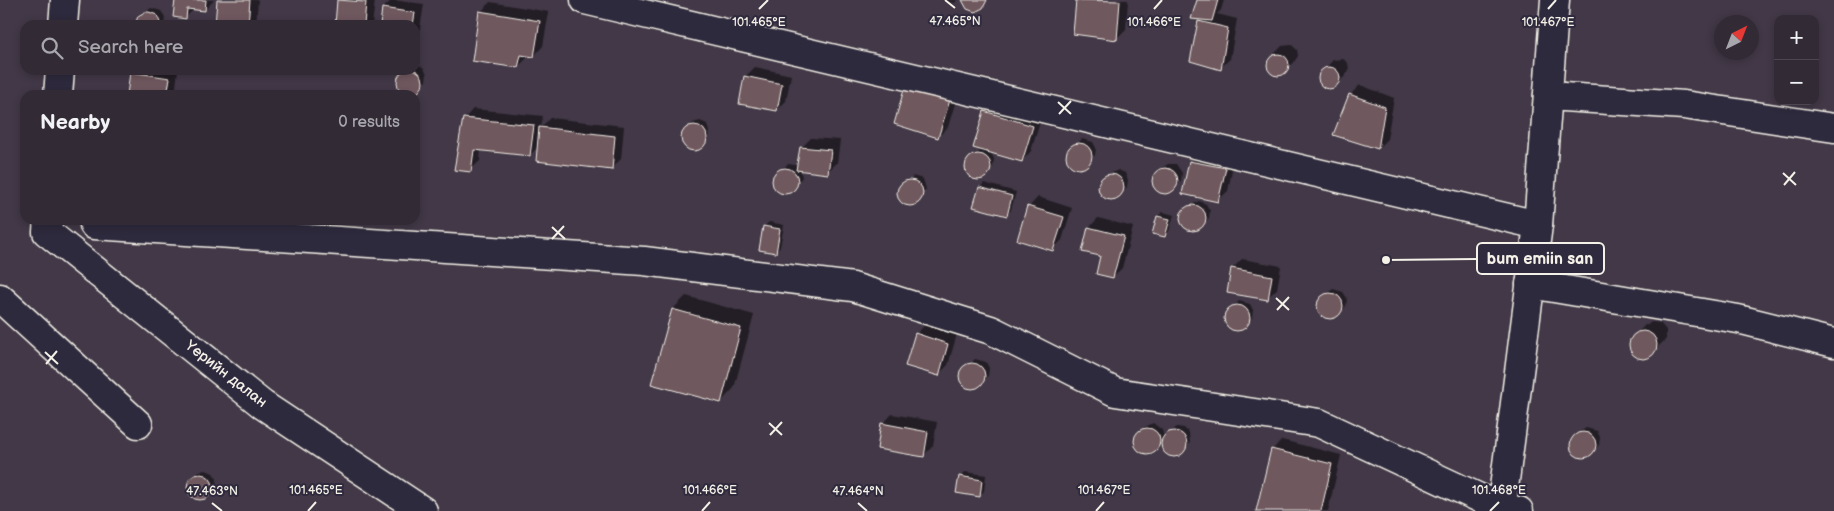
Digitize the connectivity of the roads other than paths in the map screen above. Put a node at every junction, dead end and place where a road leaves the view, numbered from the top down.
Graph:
1 (65, 0) edge
2 (585, 0) edge
3 (1555, 0) edge
4 (63, 20) edge
5 (60, 75) edge
6 (58, 90) edge
7 (1548, 96) junction
8 (1834, 128) edge
9 (48, 225) edge
10 (94, 225) dead end
11 (1538, 225) junction
12 (1530, 284) junction
13 (0, 298) edge
14 (1834, 343) edge
15 (138, 424) dead end
16 (1507, 510) edge
17 (424, 511) edge

1 - 4 street
2 - 11 street
3 - 7 street
5 - 6 street
7 - 8 street
7 - 11 street
9 - 17 street, Үерийн далан
10 - 16 street
11 - 12 street
12 - 14 street
12 - 16 street
13 - 15 street

